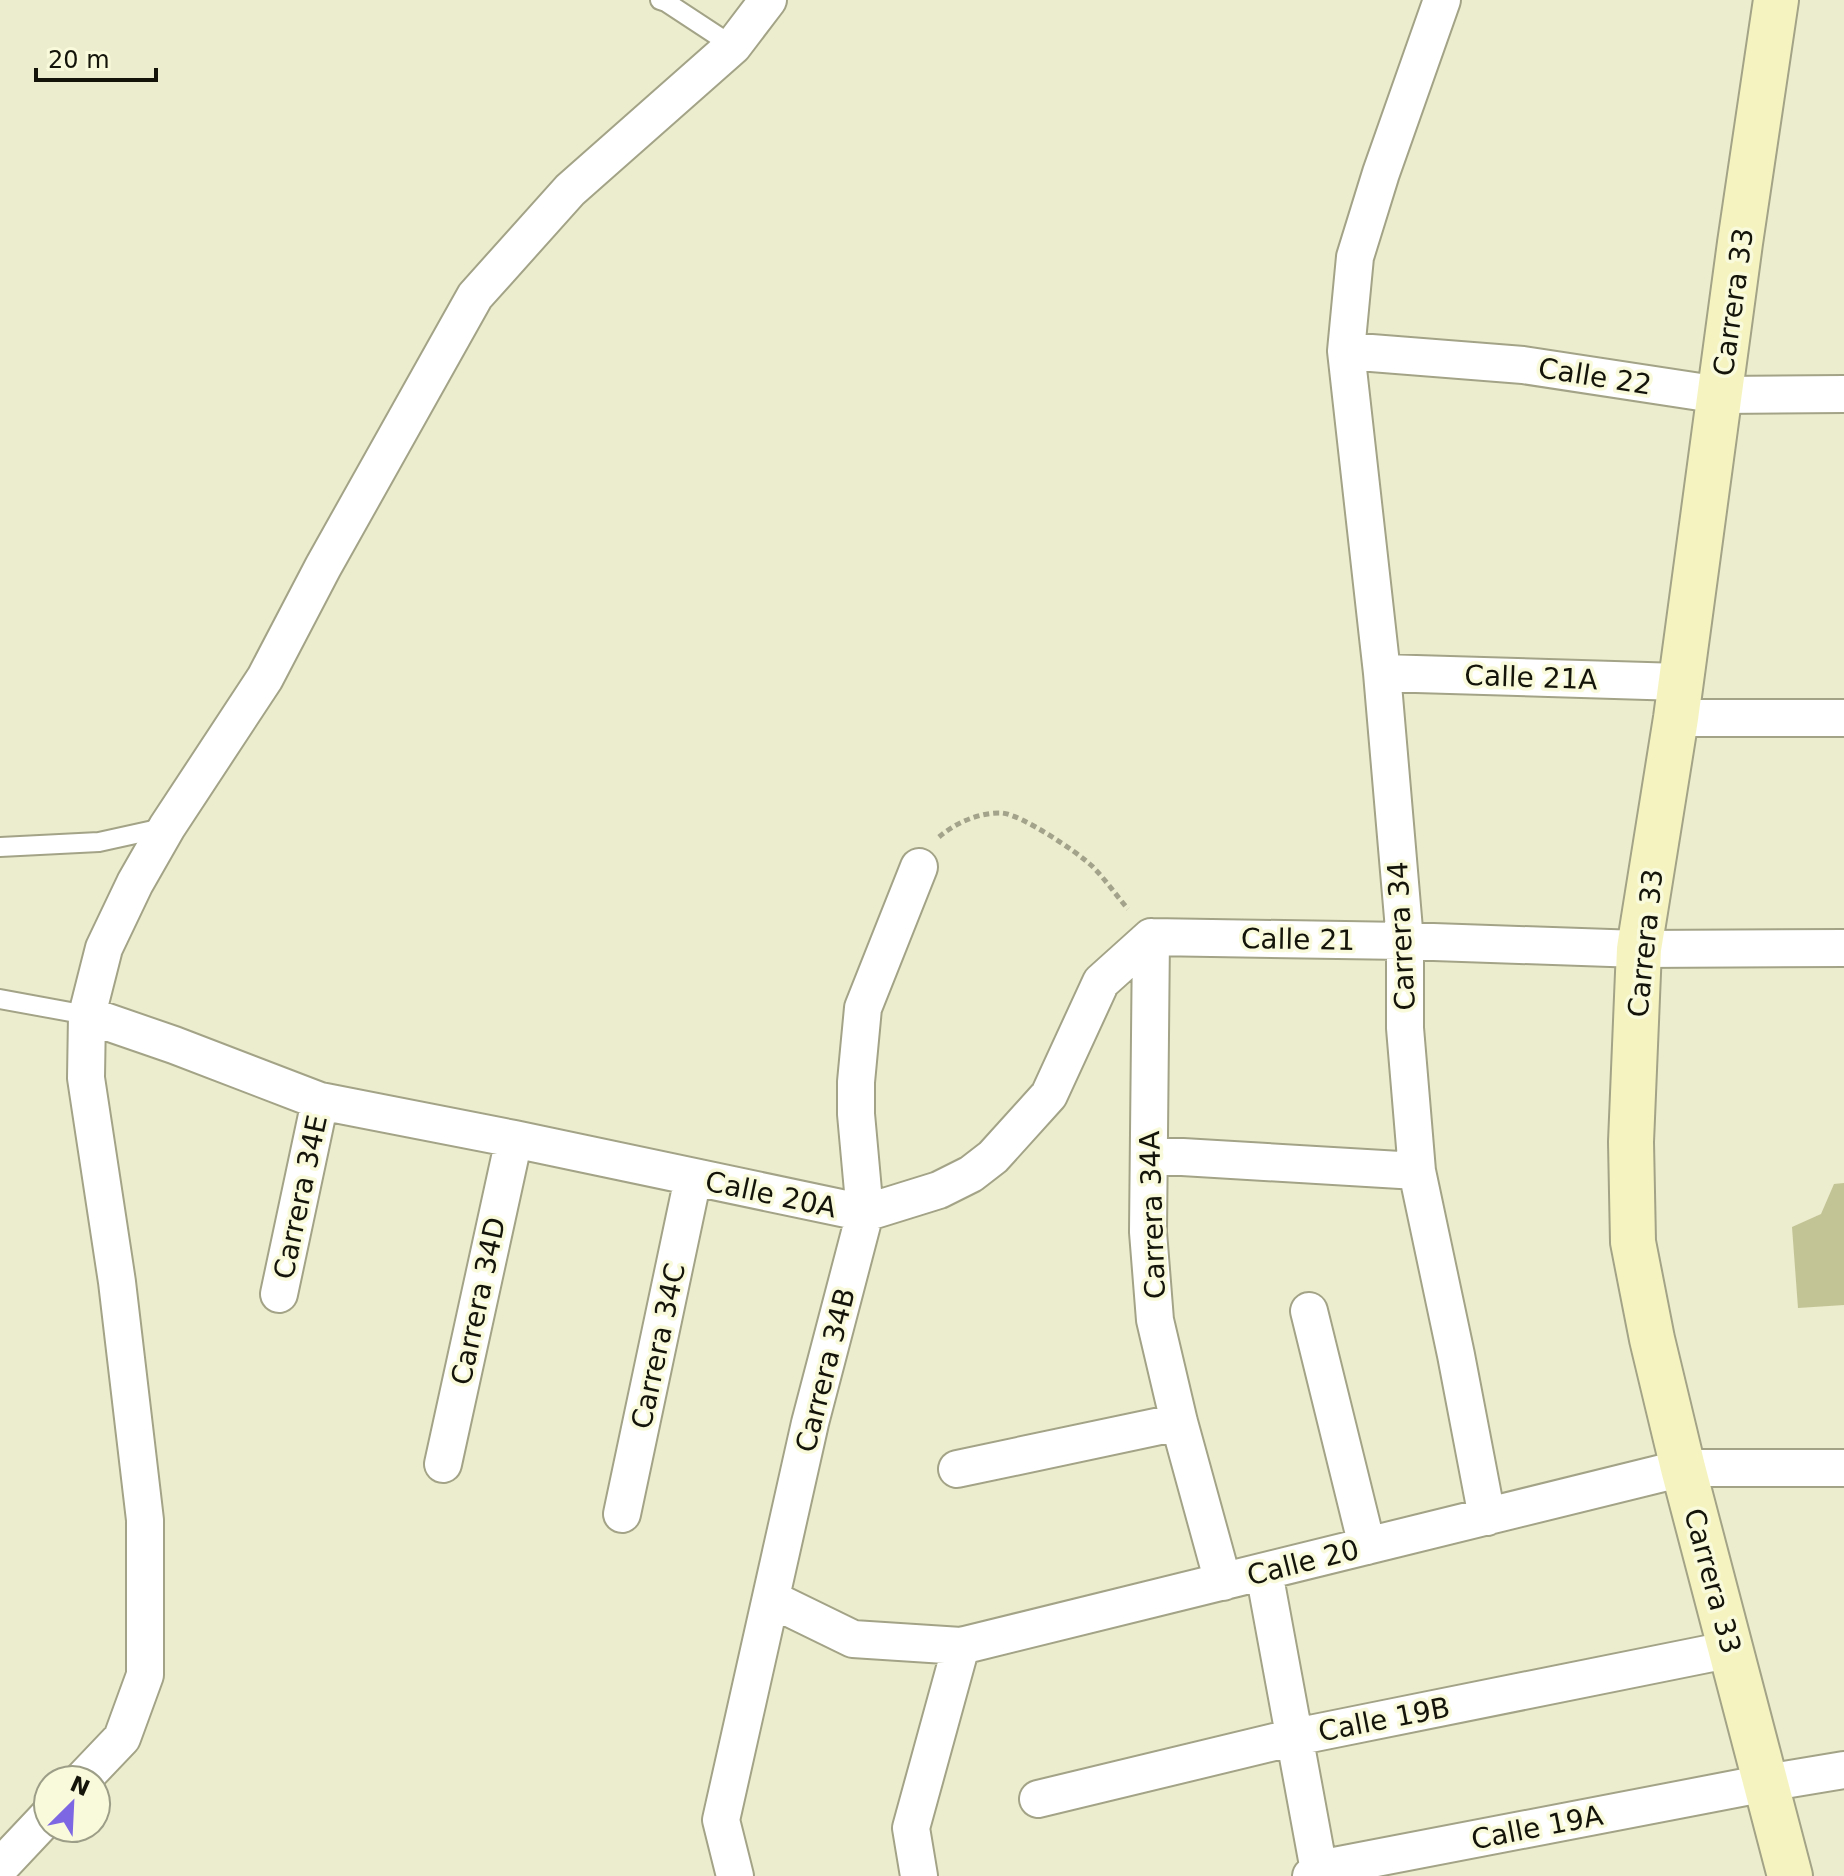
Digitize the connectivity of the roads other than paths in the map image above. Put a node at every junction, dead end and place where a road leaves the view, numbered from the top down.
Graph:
1 (660, 0) edge
2 (768, 0) edge
3 (1442, 0) edge
4 (1776, 0) edge
5 (733, 46) junction
6 (1346, 351) junction
7 (1844, 394) edge
8 (1720, 395) junction
9 (1382, 673) junction
10 (1678, 700) junction
11 (1844, 718) edge
12 (167, 827) junction
13 (0, 847) edge
14 (919, 867) road end
15 (1151, 937) junction
16 (1405, 941) junction
17 (1844, 948) edge
18 (1639, 949) junction
19 (0, 999) edge
20 (87, 1015) junction
21 (320, 1101) junction
22 (514, 1139) junction
23 (1149, 1155) junction
24 (1417, 1171) junction
25 (693, 1178) junction
26 (865, 1213) junction
27 (279, 1294) dead end
28 (1309, 1311) dead end
29 (1179, 1422) junction
30 (443, 1464) dead end
31 (1683, 1468) junction
32 (1844, 1468) edge
33 (957, 1469) dead end
34 (622, 1514) dead end
35 (1487, 1517) junction
36 (1367, 1546) junction
37 (1264, 1572) junction
38 (1223, 1582) junction
39 (771, 1599) junction
40 (961, 1646) junction
41 (1732, 1649) junction
42 (1295, 1737) junction
43 (97, 1764) edge
44 (1844, 1770) edge
45 (1766, 1783) junction
46 (1038, 1799) dead end
47 (32, 1833) edge
48 (0, 1867) edge
49 (1316, 1874) edge
50 (735, 1876) edge
51 (919, 1876) edge
52 (1790, 1876) edge

1 - 5 lane
2 - 5 street
3 - 6 street, Carrera 34
4 - 8 main road, Carrera 33
5 - 12 street
6 - 8 street, Calle 22
6 - 9 street, Carrera 34
7 - 8 street, Calle 22
8 - 10 main road, Carrera 33
9 - 10 street, Calle 21A
9 - 16 street, Carrera 34
10 - 11 street, Calle 21A
10 - 18 main road, Carrera 33
12 - 13 lane
12 - 20 street
14 - 26 street, Carrera 34B
15 - 16 street, Calle 21
15 - 23 street, Carrera 34A
15 - 26 street, Calle 20A
16 - 18 street, Calle 21
16 - 24 street, Carrera 34
17 - 18 street, Calle 21
18 - 31 main road, Carrera 33
19 - 20 lane
20 - 21 street, Calle 20A
20 - 43 street
21 - 22 street, Calle 20A
21 - 27 street, Carrera 34E
22 - 25 street, Calle 20A
22 - 30 street, Carrera 34D
23 - 24 street
23 - 29 street, Carrera 34A
24 - 35 street, Carrera 34
25 - 26 street, Calle 20A
25 - 34 street, Carrera 34C
26 - 39 street, Carrera 34B
28 - 36 street
29 - 33 street
29 - 38 street, Carrera 34A
31 - 32 street, Calle 20
31 - 35 street, Calle 20
31 - 41 main road, Carrera 33
35 - 36 street, Calle 20
36 - 37 street, Calle 20
37 - 38 street, Calle 20
37 - 42 street
38 - 40 street, Calle 20
39 - 40 street, Calle 20
39 - 50 street, Carrera 34B
40 - 51 street
41 - 42 street, Calle 19B
41 - 45 main road, Carrera 33
42 - 46 street, Calle 19B
42 - 49 street
44 - 45 street, Calle 19A
45 - 49 street, Calle 19A
45 - 52 main road, Carrera 33
47 - 48 street

